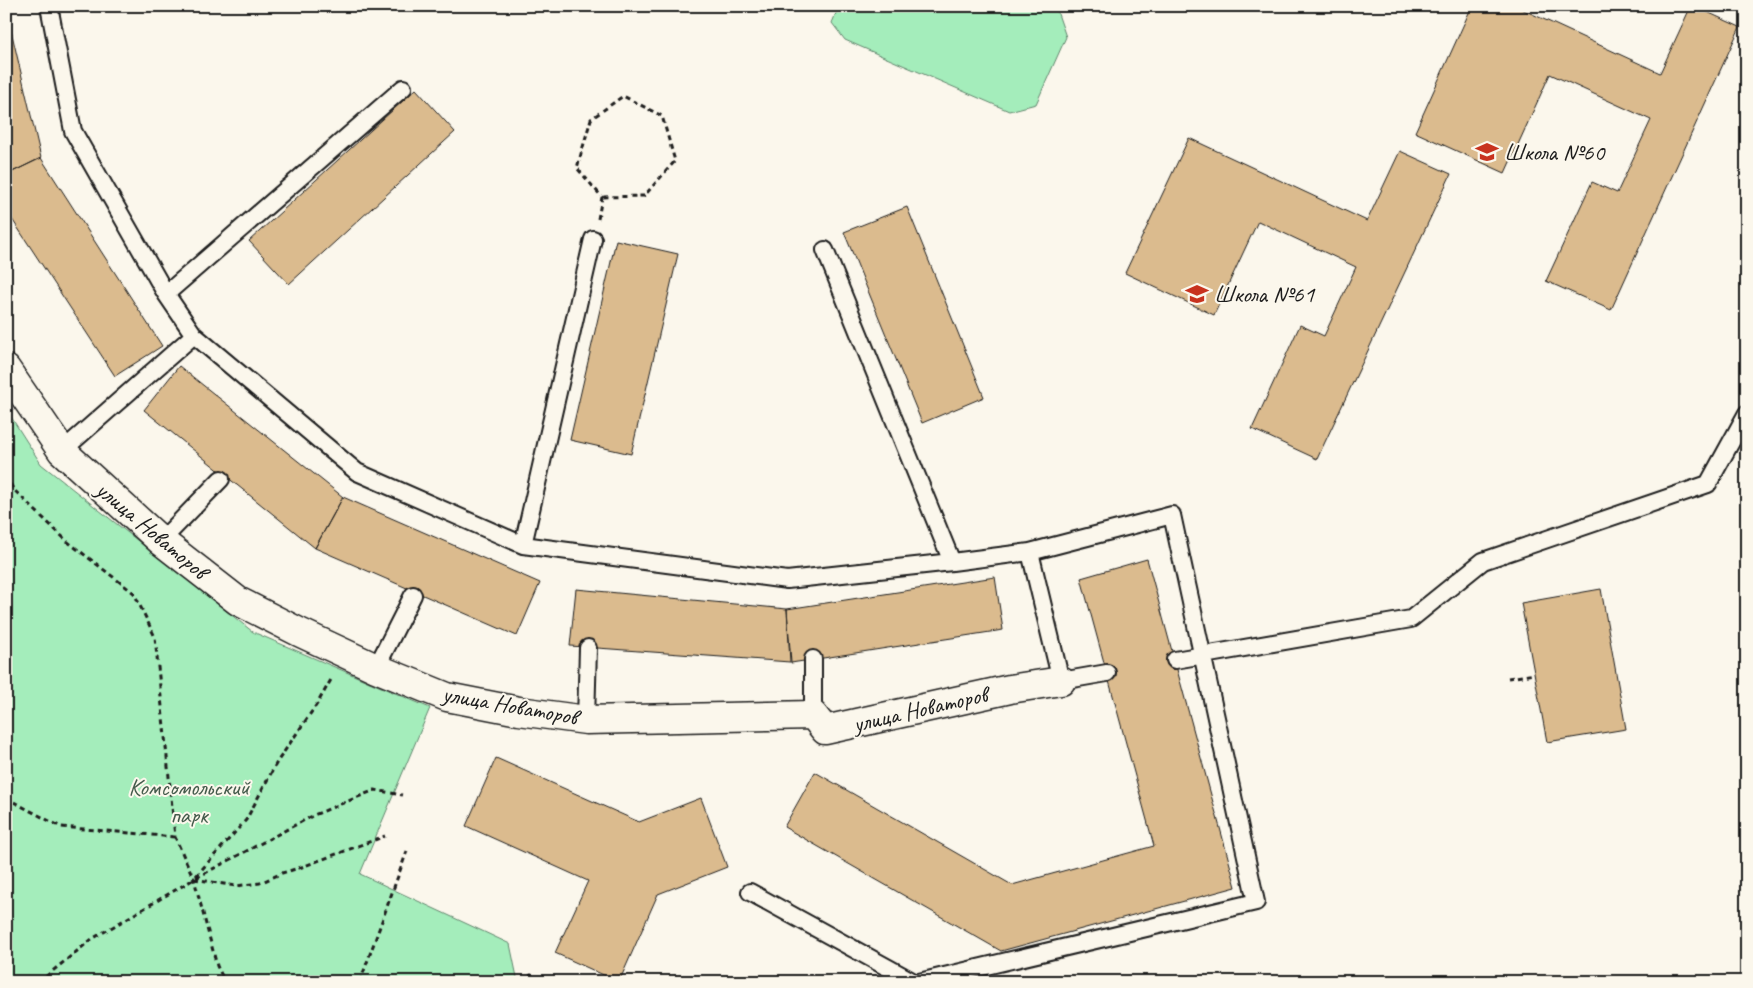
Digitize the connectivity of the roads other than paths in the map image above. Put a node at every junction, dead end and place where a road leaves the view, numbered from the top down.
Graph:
1 (49, 6) edge
2 (403, 88) dead end
3 (594, 239) road end
4 (825, 250) dead end
5 (166, 294) junction
6 (194, 335) junction
7 (6, 370) edge
8 (1747, 413) edge
9 (62, 451) junction
10 (221, 479) dead end
11 (161, 542) junction
12 (523, 545) junction
13 (1030, 552) junction
14 (952, 562) junction
15 (413, 595) dead end
16 (588, 648) dead end
17 (1203, 654) junction
18 (813, 659) dead end
19 (1175, 660) dead end
20 (376, 668) junction
21 (1107, 673) dead end
22 (1061, 681) junction
23 (813, 715) junction
24 (586, 720) junction
25 (750, 892) dead end
26 (914, 982) edge
27 (919, 982) edge

1 - 5 lane
2 - 5 lane
3 - 12 lane
4 - 14 lane
5 - 6 lane
6 - 9 lane
6 - 12 lane
7 - 9 street, улица Новаторов
8 - 17 lane
9 - 11 street, улица Новаторов
10 - 11 lane
11 - 20 street, улица Новаторов
12 - 14 lane
13 - 14 lane
13 - 17 lane
13 - 22 lane
15 - 20 lane
16 - 24 lane
17 - 19 lane
17 - 27 lane
18 - 23 lane
20 - 24 street, улица Новаторов
21 - 22 lane
22 - 23 street, улица Новаторов
23 - 24 street, улица Новаторов
25 - 26 lane

